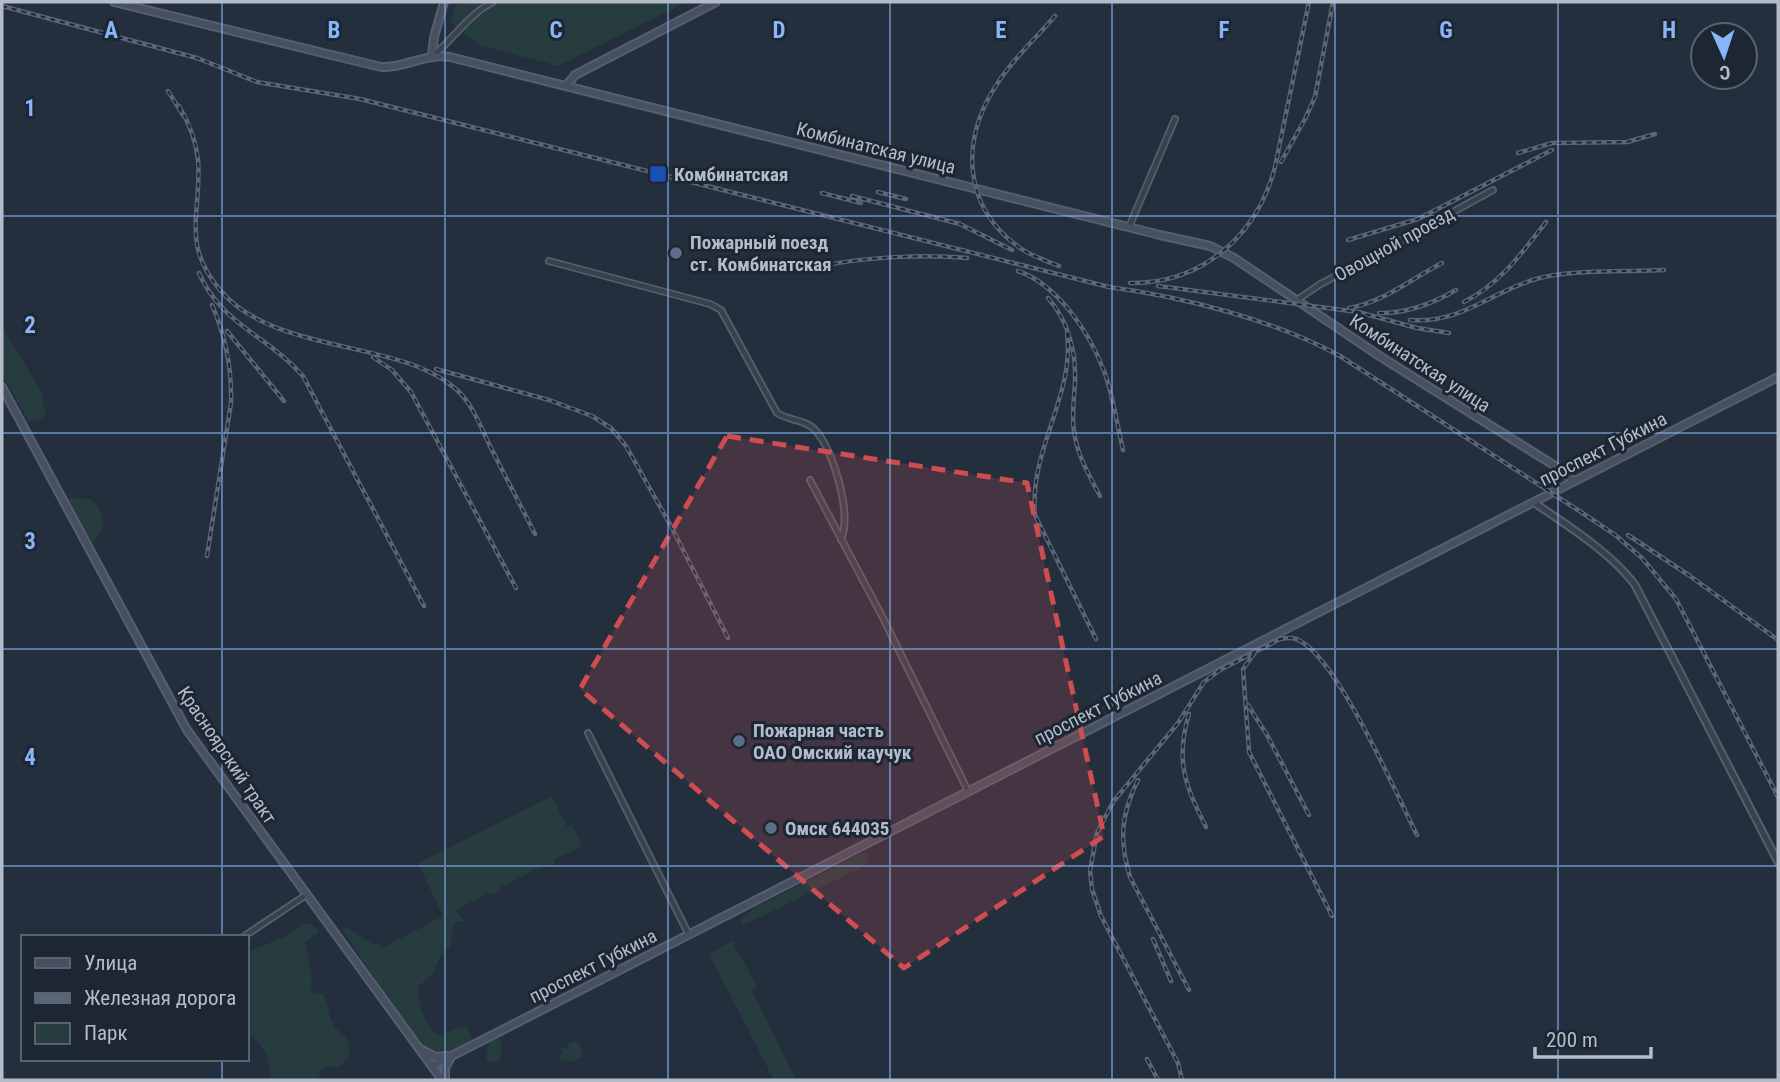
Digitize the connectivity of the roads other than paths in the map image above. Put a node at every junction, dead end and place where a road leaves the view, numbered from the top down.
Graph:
1 (114, 2) edge
2 (444, 2) edge
3 (493, 2) edge
4 (716, 2) edge
5 (432, 56) junction
6 (566, 86) junction
7 (1175, 119) dead end
8 (1493, 190) dead end
9 (1128, 228) junction
10 (549, 261) dead end
11 (1296, 301) junction
12 (1778, 377) edge
13 (2, 387) edge
14 (810, 480) dead end
15 (1573, 481) junction
16 (1533, 502) junction
17 (841, 540) junction
18 (588, 733) dead end
19 (968, 791) junction
20 (1778, 862) edge
21 (306, 895) junction
22 (246, 935) edge
23 (689, 935) junction
24 (418, 1047) junction
25 (456, 1054) junction
26 (432, 1066) junction
27 (443, 1080) edge

1 - 5 main road, Комбинатская улица
2 - 5 main road
3 - 5 street
4 - 6 main road
5 - 6 main road, Комбинатская улица
6 - 9 main road, Комбинатская улица
7 - 9 street
8 - 11 street, Овощной проезд
9 - 11 main road, Комбинатская улица
10 - 17 street
11 - 15 main road, Комбинатская улица
12 - 15 main road, проспект Губкина
13 - 21 main road, Красноярский тракт
14 - 17 street
15 - 16 main road, проспект Губкина
16 - 19 main road, проспект Губкина
16 - 20 street
17 - 19 street
18 - 23 street
19 - 23 main road, проспект Губкина
21 - 22 street
21 - 24 main road, Красноярский тракт
23 - 25 main road, проспект Губкина
24 - 25 main road
24 - 26 main road, Красноярский тракт
25 - 26 main road, проспект Губкина
25 - 27 main road
26 - 27 main road, Красноярский тракт

